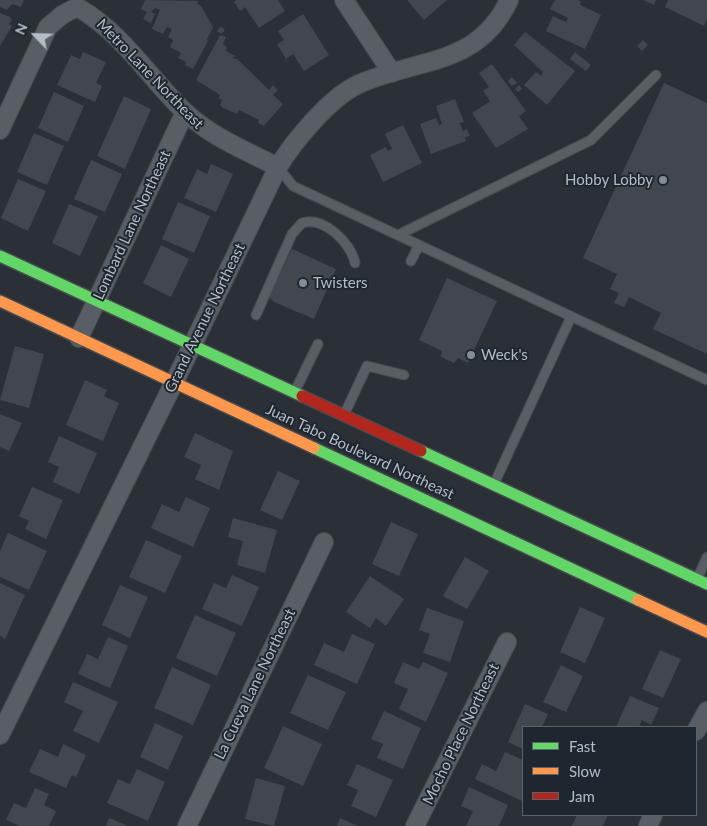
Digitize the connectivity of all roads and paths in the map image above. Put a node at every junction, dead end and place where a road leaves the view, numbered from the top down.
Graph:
1 (344, 0) edge
2 (509, 0) edge
3 (392, 73) junction
4 (656, 75) dead end
5 (185, 112) junction
6 (0, 130) edge
7 (278, 167) junction
8 (398, 235) junction
9 (419, 245) junction
10 (0, 256) edge
11 (411, 261) dead end
12 (354, 263) dead end
13 (97, 300) junction
14 (0, 301) edge
15 (256, 316) dead end
16 (572, 317) junction
17 (79, 338) junction
18 (193, 344) junction
19 (318, 344) dead end
20 (404, 375) dead end
21 (707, 380) edge
22 (175, 382) junction
23 (295, 393) junction
24 (344, 416) junction
25 (492, 489) junction
26 (324, 542) dead end
27 (707, 557) edge
28 (702, 582) edge
29 (707, 632) edge
30 (507, 642) dead end
31 (707, 711) edge
32 (697, 729) edge
33 (0, 735) edge
34 (187, 826) edge
35 (415, 826) edge

1 - 3 street
2 - 3 street, Grand Avenue Northeast
3 - 7 street, Grand Avenue Northeast
4 - 8 lane
5 - 6 street, Metro Lane Northeast
5 - 7 street, Metro Lane Northeast
5 - 13 street, Lombard Lane Northeast
7 - 8 lane
7 - 18 street, Grand Avenue Northeast
8 - 9 lane
9 - 11 lane
9 - 16 lane
10 - 13 main road, Juan Tabo Boulevard Northeast
12 - 15 lane
13 - 17 street, Lombard Lane Northeast
13 - 18 main road, Juan Tabo Boulevard Northeast
14 - 17 main road, Juan Tabo Boulevard Northeast
16 - 21 lane
16 - 25 lane
17 - 22 main road, Juan Tabo Boulevard Northeast
18 - 22 street, Grand Avenue Northeast
18 - 23 main road, Juan Tabo Boulevard Northeast
19 - 23 lane
20 - 24 lane
22 - 29 main road, Juan Tabo Boulevard Northeast
22 - 33 street, Grand Avenue Northeast
23 - 24 main road, Juan Tabo Boulevard Northeast
24 - 25 main road, Juan Tabo Boulevard Northeast
25 - 28 main road, Juan Tabo Boulevard Northeast
26 - 34 street, La Cueva Lane Northeast
27 - 28 lane
30 - 35 street, Mocho Place Northeast
31 - 32 street

